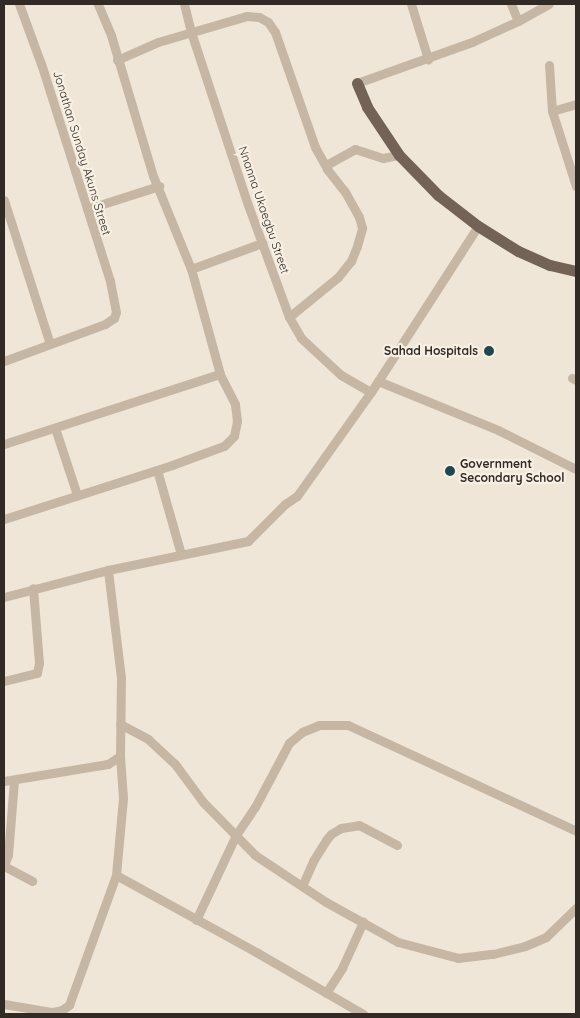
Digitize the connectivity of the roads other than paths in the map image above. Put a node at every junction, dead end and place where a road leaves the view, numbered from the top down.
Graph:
1 (19, 4) edge
2 (98, 4) edge
3 (184, 4) edge
4 (411, 4) edge
5 (511, 4) edge
6 (549, 4) edge
7 (518, 22) junction
8 (191, 32) junction
9 (428, 59) junction
10 (117, 60) junction
11 (548, 65) dead end
12 (357, 83) joint
13 (576, 104) edge
14 (552, 111) junction
15 (399, 155) junction
16 (327, 169) junction
17 (159, 186) junction
18 (576, 186) edge
19 (4, 200) edge
20 (87, 209) junction
21 (478, 226) junction
22 (262, 243) junction
23 (191, 269) junction
24 (576, 271) edge
25 (289, 317) junction
26 (50, 344) junction
27 (4, 361) edge
28 (220, 374) junction
29 (378, 381) junction
30 (371, 392) junction
31 (55, 428) junction
32 (4, 444) edge
33 (576, 469) edge
34 (156, 470) junction
35 (78, 495) junction
36 (4, 519) edge
37 (181, 554) junction
38 (108, 570) junction
39 (33, 588) junction
40 (4, 597) edge
41 (4, 681) edge
42 (120, 724) junction
43 (120, 756) junction
44 (14, 780) junction
45 (4, 781) edge
46 (576, 831) edge
47 (236, 835) junction
48 (396, 845) dead end
49 (4, 865) edge
50 (116, 876) junction
51 (32, 881) dead end
52 (302, 886) junction
53 (576, 908) edge
54 (196, 920) junction
55 (363, 922) junction
56 (326, 993) junction
57 (4, 1004) edge
58 (62, 1012) edge
59 (363, 1014) edge

1 - 20 street, Jonathan Sunday Akuns Street
2 - 10 street
3 - 8 street, Nnanna Ukaegbu Street
4 - 9 street
5 - 7 street
6 - 7 street
7 - 9 street
8 - 10 street
8 - 16 street
8 - 22 street, Nnanna Ukaegbu Street
9 - 12 street
10 - 17 street
11 - 14 street
12 - 15 main road
13 - 14 street
14 - 18 street
15 - 16 street
15 - 21 main road
16 - 25 street
17 - 20 street
17 - 23 street
19 - 26 street
20 - 26 street, Jonathan Sunday Akuns Street
21 - 24 main road
21 - 29 street
22 - 23 street
22 - 25 street, Nnanna Ukaegbu Street
23 - 28 street
25 - 30 street, Nnanna Ukaegbu Street
26 - 27 street
28 - 31 street
28 - 34 street
29 - 30 street
29 - 33 street
30 - 37 street
31 - 32 street
31 - 35 street
34 - 35 street
34 - 37 street
35 - 36 street
37 - 38 street
38 - 39 street
38 - 42 street
39 - 40 street
39 - 41 street
42 - 43 street
42 - 47 street
43 - 44 street
43 - 50 street
44 - 45 street
44 - 49 street
46 - 47 street
47 - 52 street
47 - 54 street
48 - 52 street
49 - 51 street
50 - 54 street
50 - 58 street
52 - 55 street
53 - 55 street
54 - 56 street
55 - 56 street
56 - 59 street
57 - 58 street

